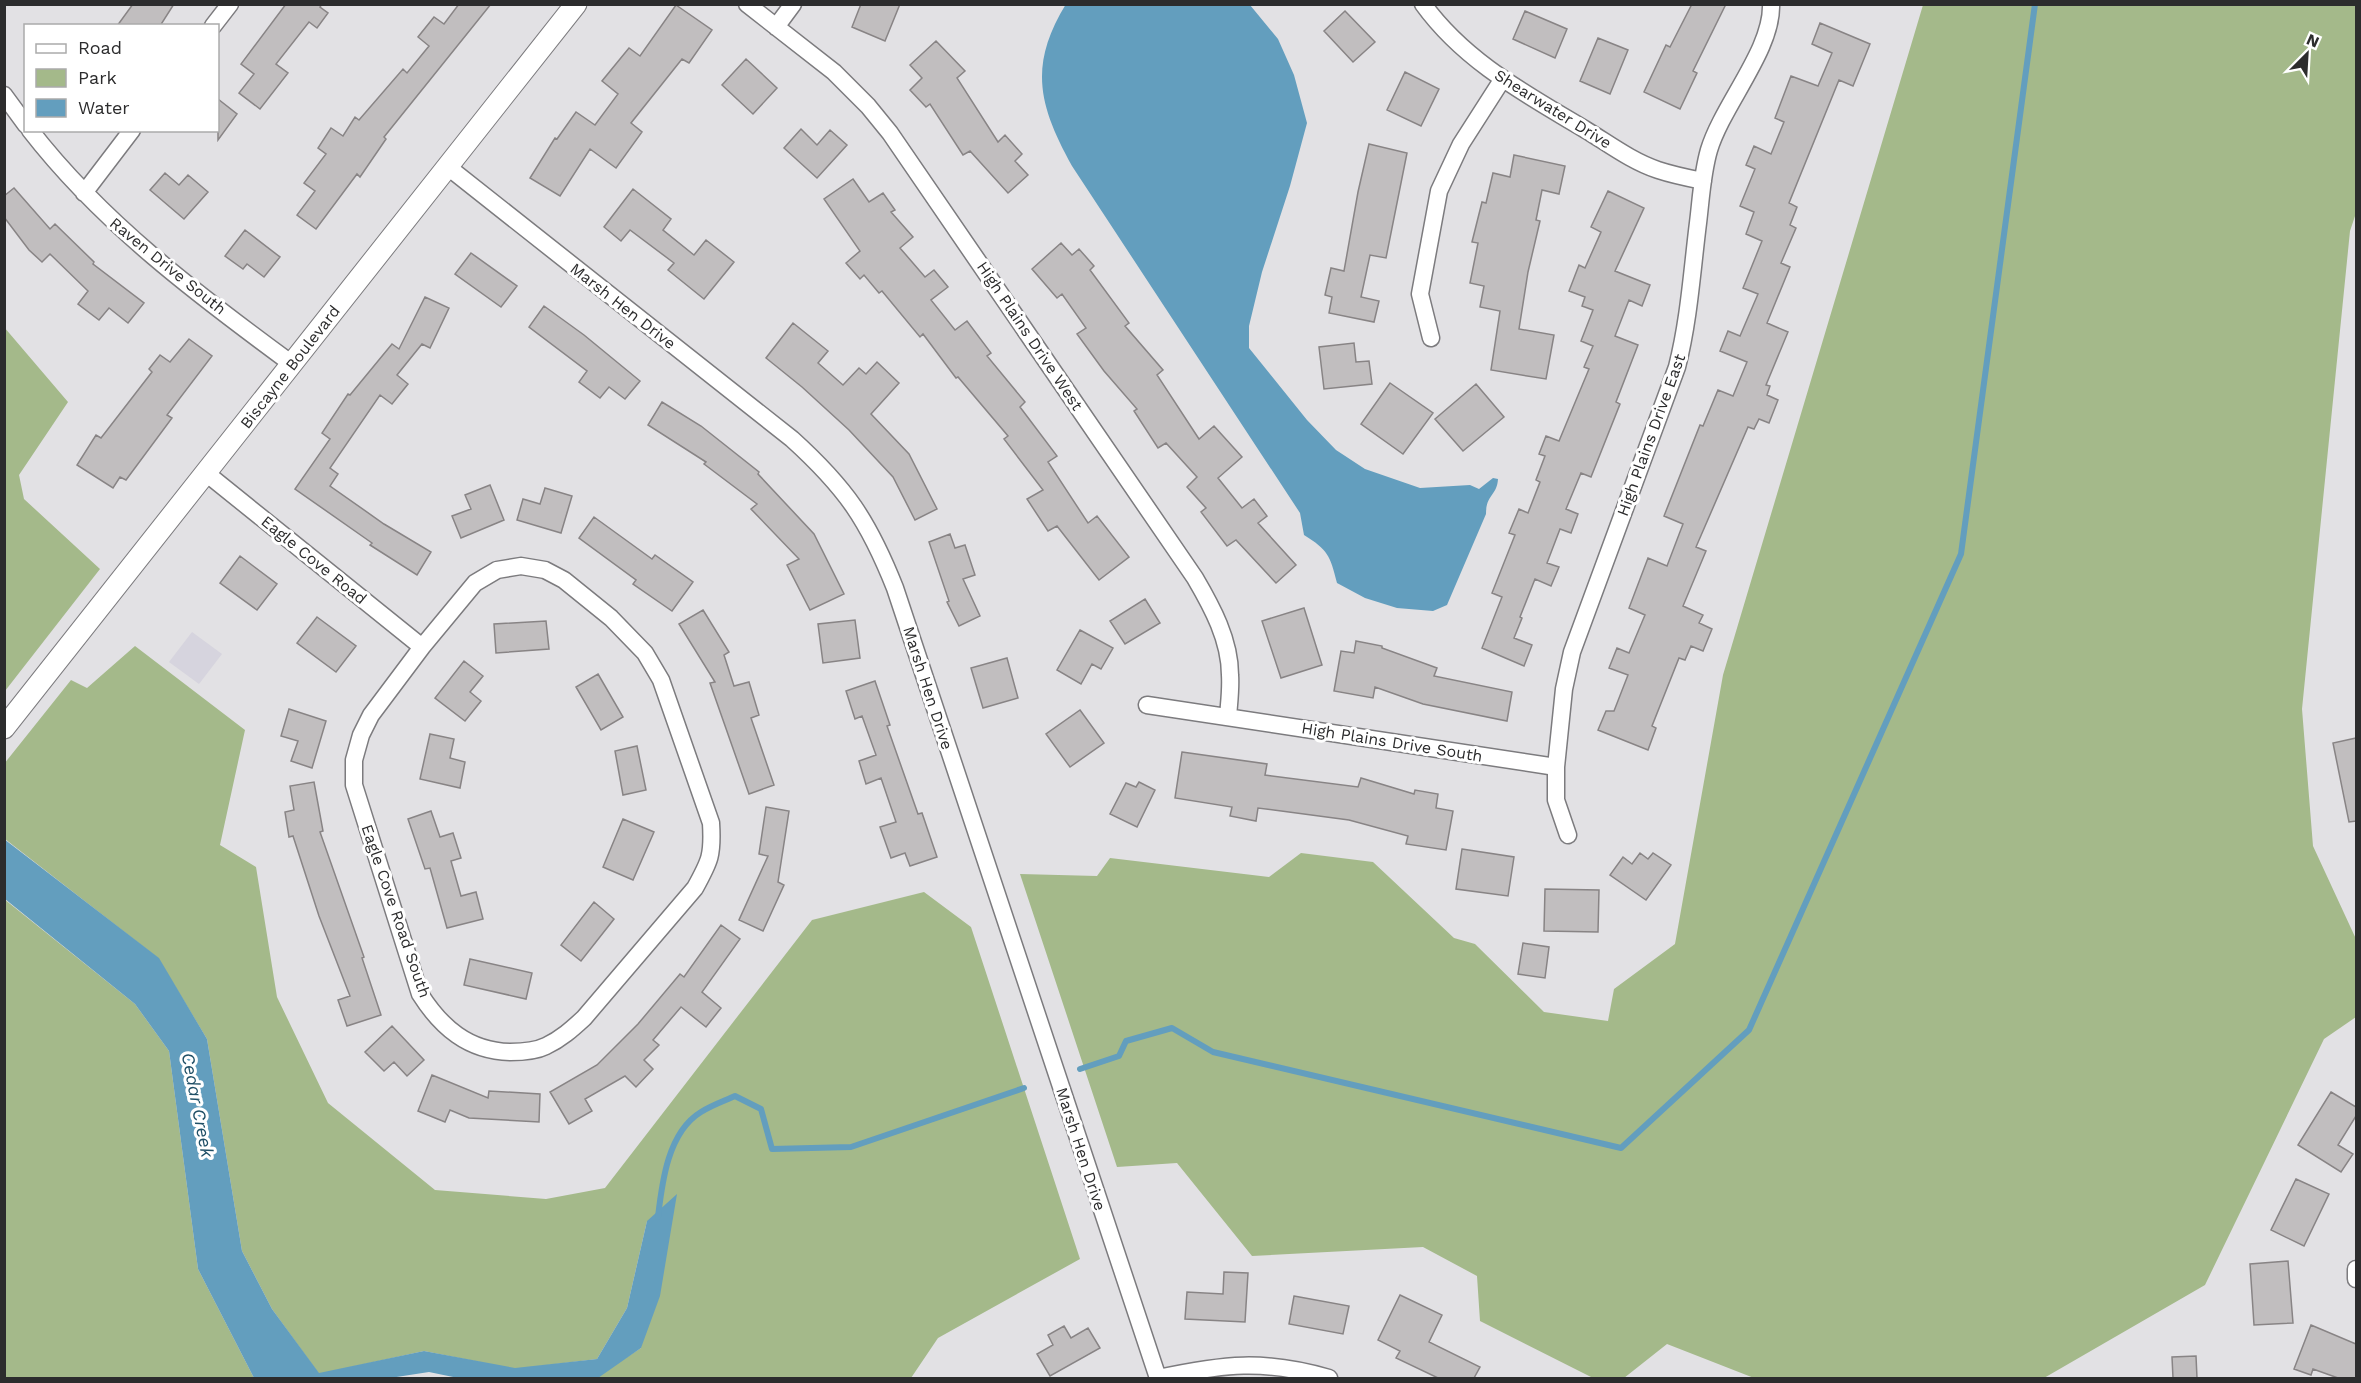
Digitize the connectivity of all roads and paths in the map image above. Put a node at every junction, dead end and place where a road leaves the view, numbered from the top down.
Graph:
1 (230, 4) edge
2 (576, 4) edge
3 (747, 4) edge
4 (794, 4) edge
5 (1423, 4) edge
6 (1771, 4) edge
7 (215, 24) edge
8 (776, 27) junction
9 (1502, 80) junction
10 (4, 95) edge
11 (24, 122) edge
12 (32, 132) edge
13 (130, 132) edge
14 (448, 167) junction
15 (1703, 182) junction
16 (84, 193) junction
17 (1431, 338) dead end
18 (292, 364) junction
19 (206, 473) junction
20 (422, 647) junction
21 (1148, 705) dead end
22 (1228, 717) junction
23 (4, 728) edge
24 (1556, 767) junction
25 (1568, 835) dead end
26 (1158, 1378) edge
27 (1329, 1378) edge

1 - 7 street
2 - 14 street, Biscayne Boulevard
3 - 8 street, High Plains Drive West
4 - 8 street
5 - 9 street, Shearwater Drive
6 - 15 street, High Plains Drive East
8 - 22 street, High Plains Drive West
9 - 15 street, Shearwater Drive
9 - 17 street
10 - 11 street
12 - 16 street, Raven Drive South
13 - 16 street
14 - 18 street, Biscayne Boulevard
14 - 26 street, Marsh Hen Drive
15 - 24 street, High Plains Drive East
16 - 18 street, Raven Drive South
18 - 19 street, Biscayne Boulevard
19 - 20 street, Eagle Cove Road
19 - 23 street, Biscayne Boulevard
20 - 20 street, Eagle Cove Road South
21 - 22 street, High Plains Drive South
22 - 24 street, High Plains Drive South
24 - 25 street, High Plains Drive East
26 - 27 street

